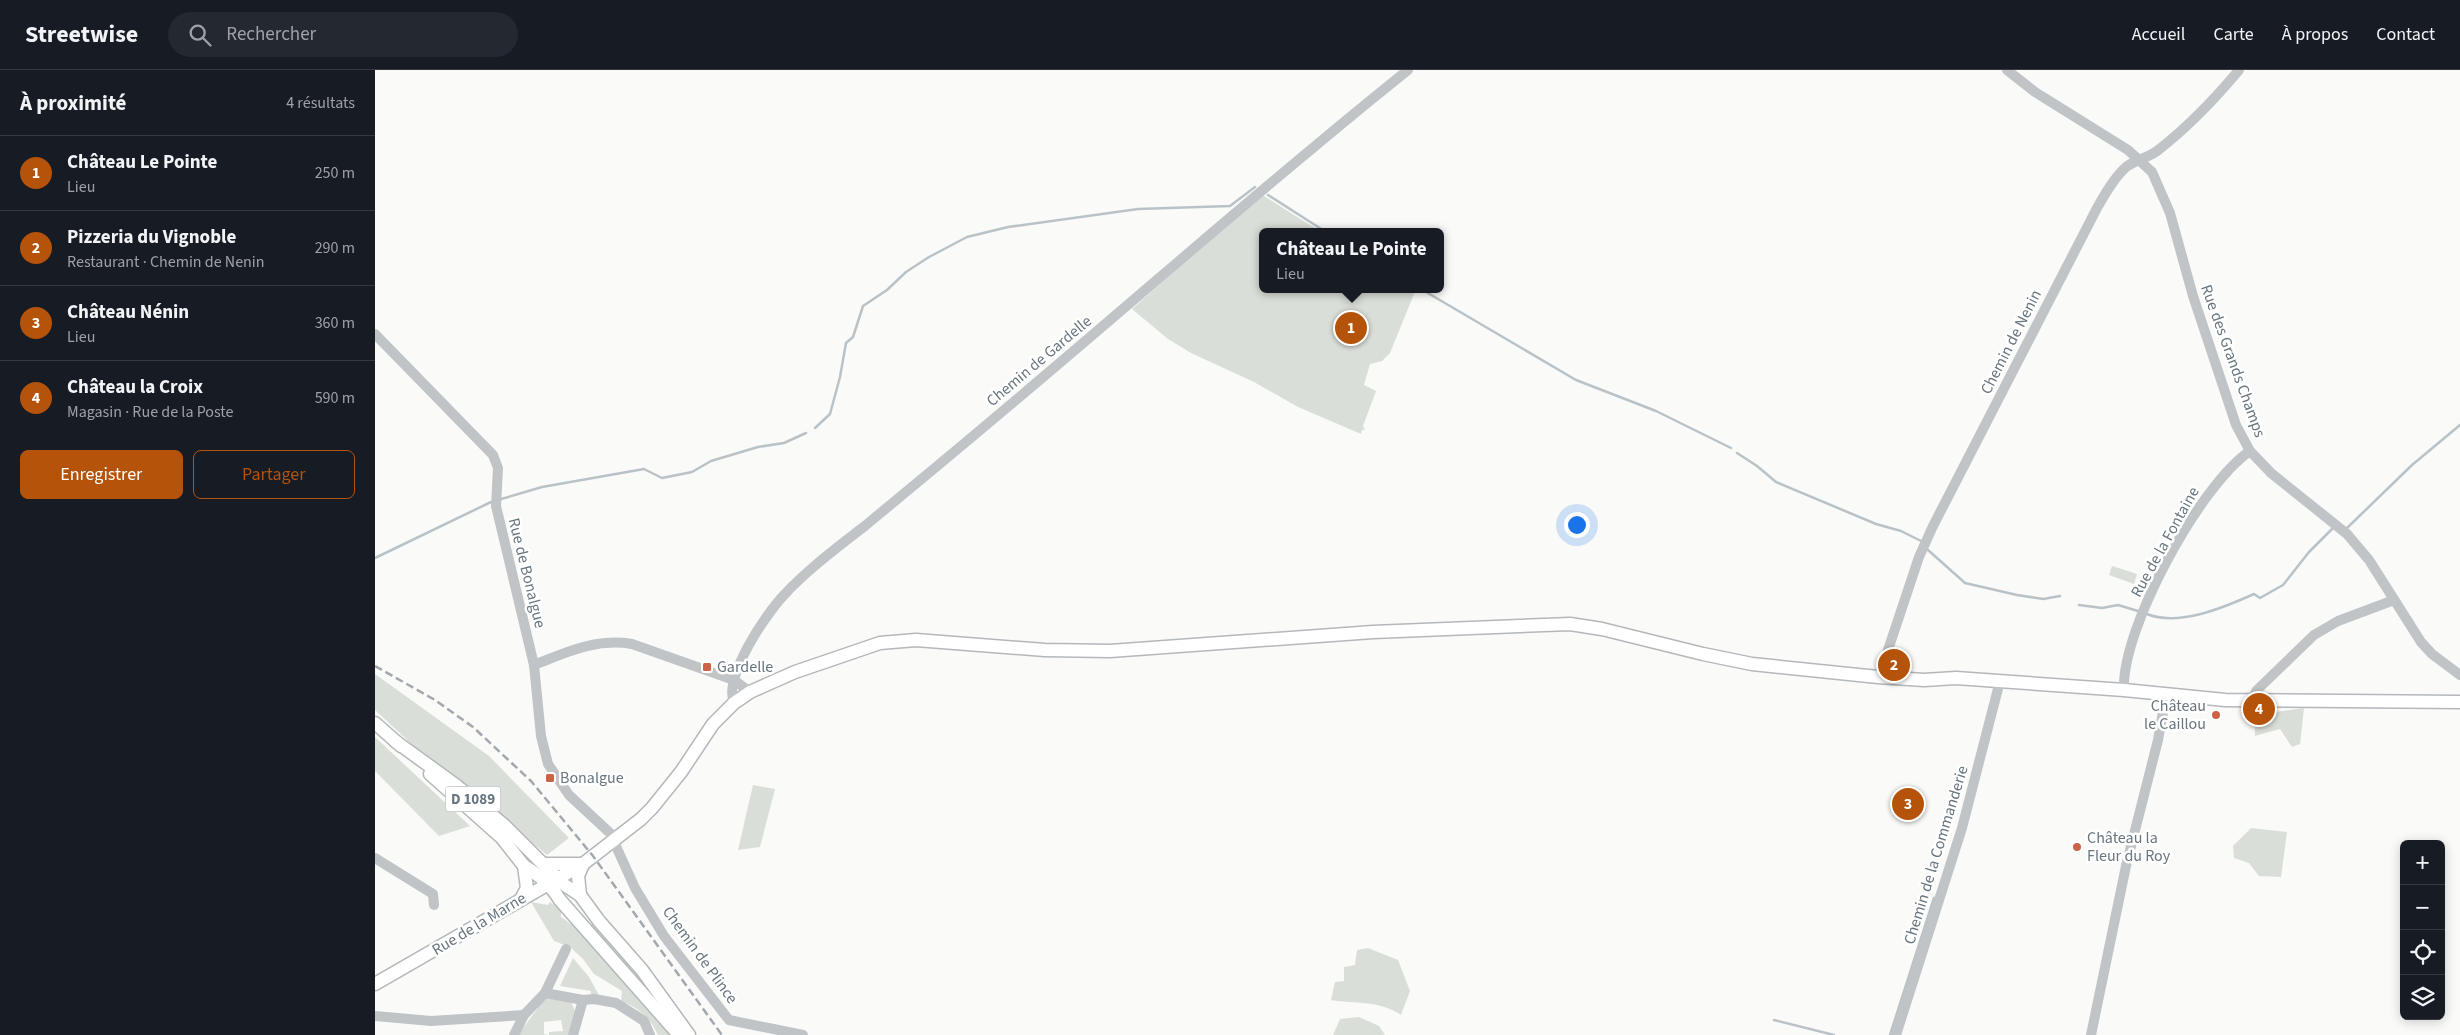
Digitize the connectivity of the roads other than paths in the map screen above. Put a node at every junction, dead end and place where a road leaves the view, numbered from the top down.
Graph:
1 (1408, 70) edge
2 (2007, 70) edge
3 (2239, 70) edge
4 (2141, 160) junction
5 (375, 334) edge
6 (2250, 451) junction
7 (2394, 600) junction
8 (534, 665) junction
9 (2460, 675) edge
10 (1879, 677) junction
11 (734, 680) junction
12 (2000, 681) junction
13 (2124, 690) junction
14 (750, 692) junction
15 (2166, 695) junction
16 (2251, 701) junction
17 (2460, 702) edge
18 (734, 703) junction
19 (375, 723) edge
20 (395, 741) junction
21 (502, 838) junction
22 (615, 840) junction
23 (375, 858) edge
24 (544, 864) junction
25 (583, 864) junction
26 (524, 866) junction
27 (553, 881) junction
28 (580, 895) junction
29 (525, 897) junction
30 (560, 900) junction
31 (434, 905) dead end
32 (599, 921) junction
33 (566, 949) dead end
34 (375, 984) edge
35 (545, 993) junction
36 (583, 1000) junction
37 (524, 1015) junction
38 (375, 1016) edge
39 (514, 1035) edge
40 (573, 1035) edge
41 (650, 1035) edge
42 (679, 1035) edge
43 (689, 1035) edge
44 (803, 1035) edge
45 (1896, 1035) edge
46 (2091, 1035) edge

1 - 11 street, Chemin de Gardelle
2 - 4 street
3 - 4 street, Chemin de Nenin
4 - 6 street, Rue des Grands Champs
4 - 10 street, Chemin de Nenin
5 - 8 street, Rue de Bonalgue
6 - 7 street, Rue des Grands Champs
6 - 13 street, Rue de la Fontaine
7 - 9 street, Rue des Grands Champs
7 - 16 street
8 - 11 street
8 - 22 street, Rue de Bonalgue
10 - 12 main road, Rue de la Marne
10 - 14 main road, Rue de la Marne
11 - 14 street
11 - 18 street, Chemin de Gardelle
12 - 13 main road, Rue de la Marne
12 - 45 street, Chemin de la Commanderie
13 - 15 main road, Rue de la Marne
14 - 18 main road, Rue de la Marne
15 - 16 main road, Rue de la Marne
15 - 46 street
16 - 17 main road, Rue de la Marne
18 - 22 main road, Rue de la Marne
19 - 20 main road, D 1089
20 - 21 main road, D 1089
20 - 24 main road, D 1089
21 - 26 main road, D 1089
21 - 27 main road, D 1089
22 - 25 main road, Rue de la Marne
22 - 44 street, Chemin de Plince
23 - 31 street
24 - 25 main road
24 - 27 main road, D 1089
25 - 27 main road, Rue de la Marne
25 - 28 main road
26 - 27 main road, D 1089
26 - 29 main road
27 - 28 main road, D 1089
27 - 29 main road, Rue de la Marne
27 - 30 main road, D 1089
27 - 32 main road, D 1089
28 - 32 main road, D 1089
29 - 30 main road
29 - 34 main road, Rue de la Marne
30 - 42 main road, D 1089
32 - 43 main road, D 1089
33 - 35 street
35 - 36 street
35 - 37 street
36 - 40 street
36 - 41 street
37 - 38 street
37 - 39 street

